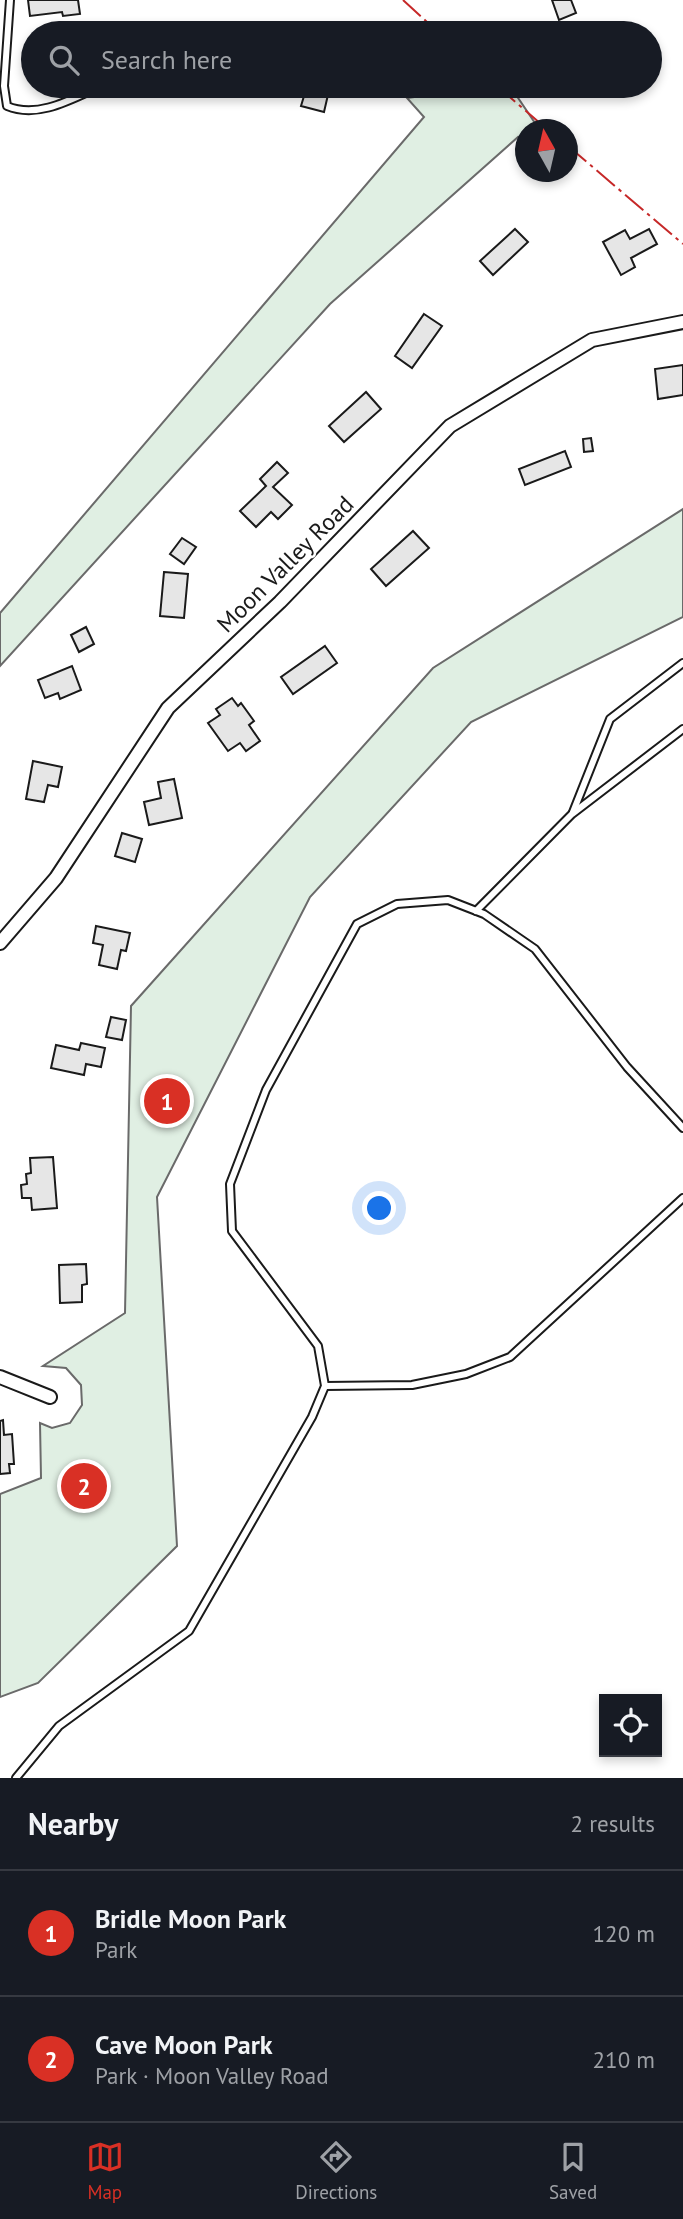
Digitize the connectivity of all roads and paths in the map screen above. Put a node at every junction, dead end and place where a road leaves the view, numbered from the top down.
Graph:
1 (10, 0) edge
2 (73, 98) edge
3 (683, 322) edge
4 (683, 663) edge
5 (683, 729) edge
6 (572, 814) junction
7 (476, 911) junction
8 (0, 943) edge
9 (683, 1128) edge
10 (683, 1198) edge
11 (0, 1377) edge
12 (325, 1386) junction
13 (50, 1397) dead end
14 (16, 1778) edge

1 - 2 lane
3 - 8 street, Moon Valley Road
4 - 6 lane
5 - 6 lane
6 - 7 lane
7 - 9 lane
7 - 12 lane
10 - 12 lane
11 - 13 street
12 - 14 lane

